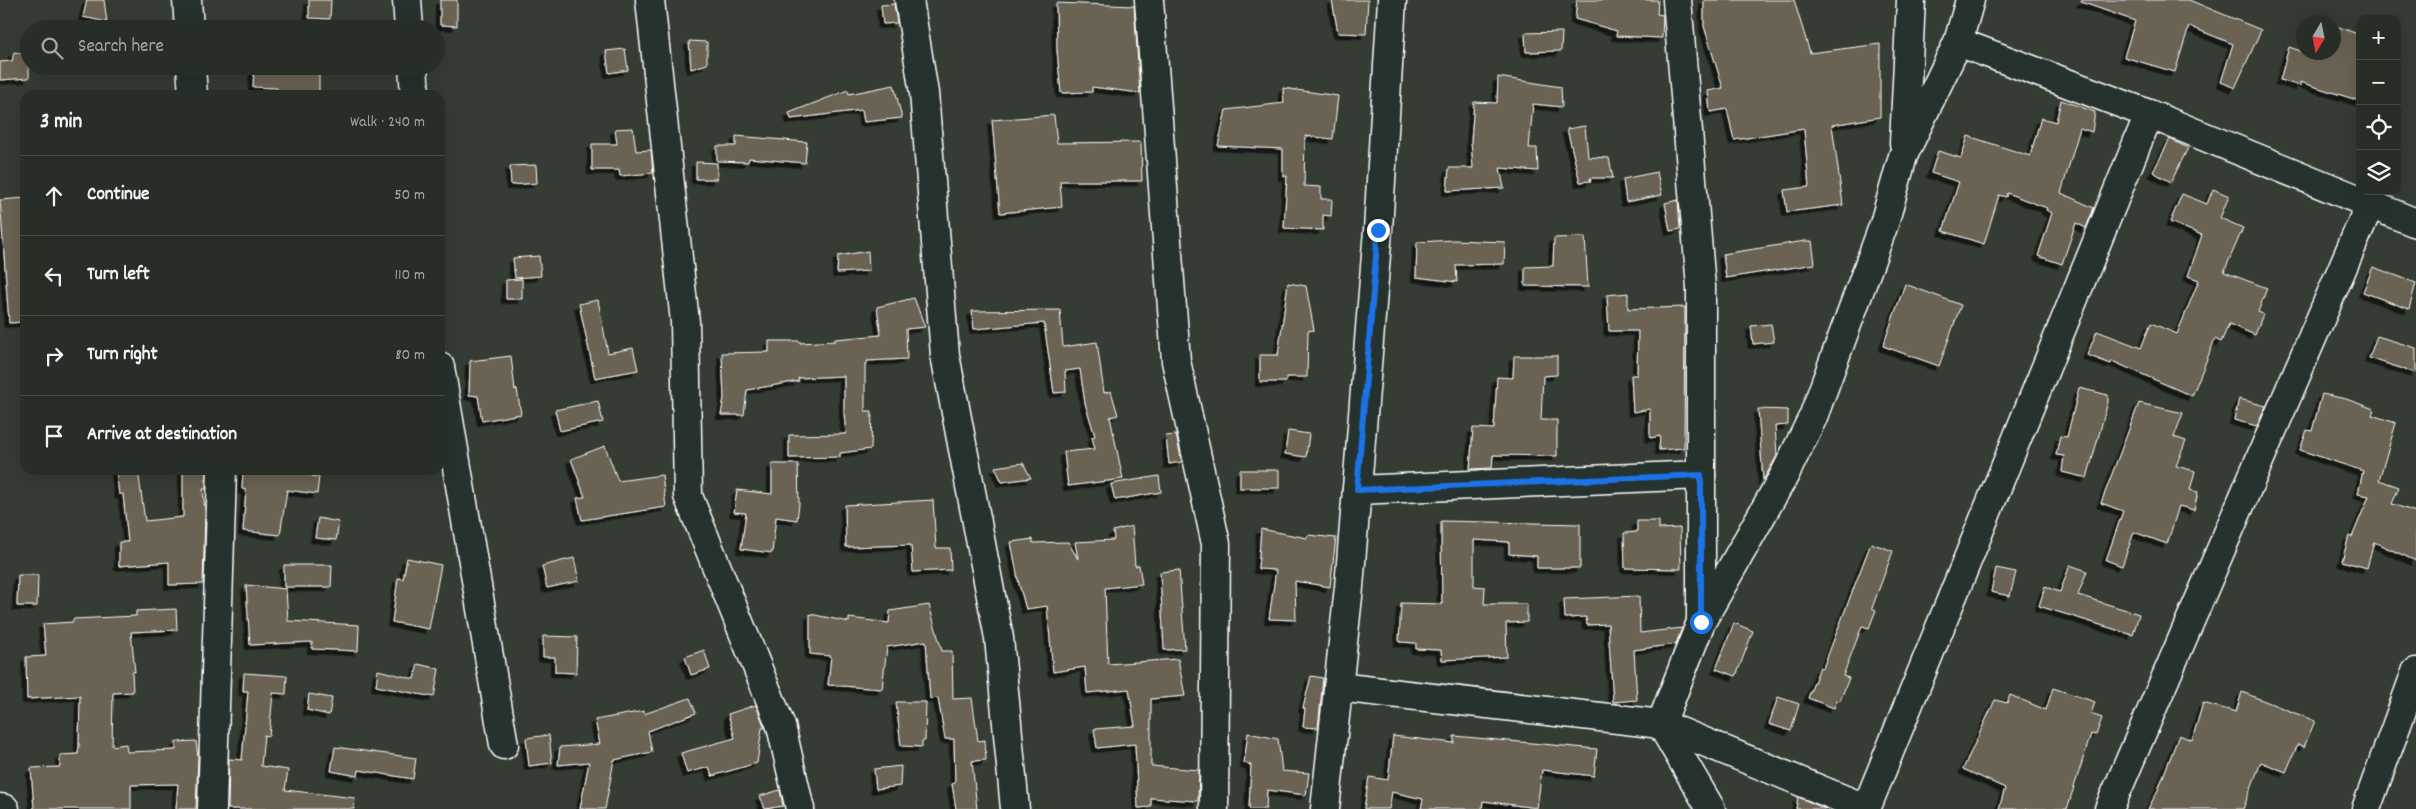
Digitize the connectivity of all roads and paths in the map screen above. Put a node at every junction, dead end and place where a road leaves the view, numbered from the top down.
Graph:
1 (187, 0) edge
2 (407, 0) edge
3 (650, 0) edge
4 (909, 0) edge
5 (1149, 0) edge
6 (1392, 0) edge
7 (1677, 0) edge
8 (1911, 0) edge
9 (1970, 0) edge
10 (188, 20) edge
11 (408, 20) edge
12 (1958, 42) junction
13 (192, 75) edge
14 (414, 75) edge
15 (193, 90) edge
16 (415, 90) edge
17 (2149, 114) junction
18 (1903, 156) junction
19 (2370, 204) junction
20 (2416, 222) edge
21 (445, 397) edge
22 (222, 475) edge
23 (1701, 475) junction
24 (1357, 490) junction
25 (1701, 622) junction
26 (2416, 672) edge
27 (1338, 687) junction
28 (1661, 724) junction
29 (504, 745) dead end
30 (0, 808) edge
31 (5, 809) edge
32 (212, 809) edge
33 (800, 809) edge
34 (1015, 809) edge
35 (1214, 809) edge
36 (1325, 809) edge
37 (1711, 809) edge
38 (1867, 809) edge
39 (2109, 809) edge
40 (2366, 809) edge

1 - 10 street
2 - 11 street
3 - 33 street
4 - 34 street
5 - 35 street
6 - 24 street
7 - 23 street
8 - 18 street
9 - 12 street
12 - 17 street
12 - 18 street
13 - 15 street
14 - 16 street
17 - 19 street
17 - 38 street
18 - 25 street
19 - 20 street
19 - 39 street
21 - 29 street
22 - 32 street
23 - 24 street
23 - 25 street
24 - 27 street
25 - 28 street
26 - 40 street
27 - 28 street
27 - 36 street
28 - 37 street
28 - 38 street
30 - 31 street

